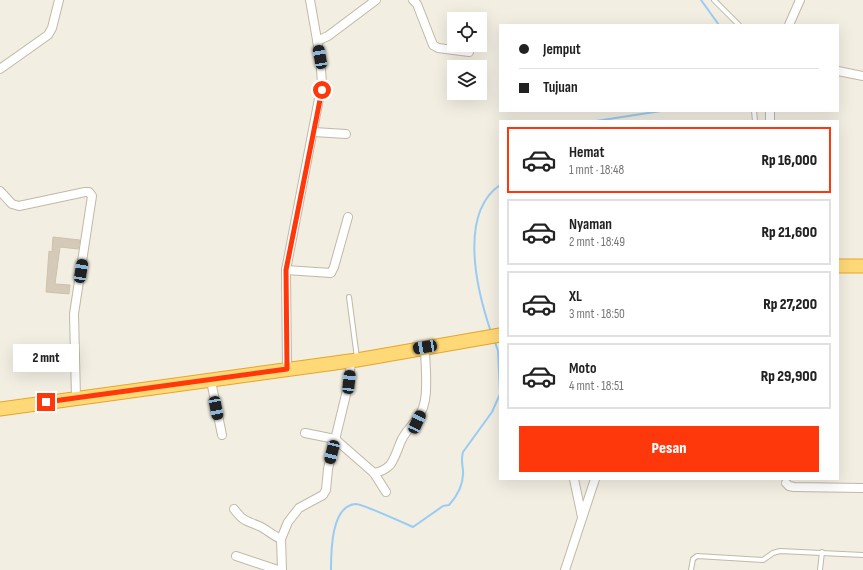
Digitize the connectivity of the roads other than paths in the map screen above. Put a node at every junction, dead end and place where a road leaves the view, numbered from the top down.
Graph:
1 (59, 0) edge
2 (310, 0) edge
3 (376, 0) edge
4 (413, 0) edge
5 (714, 0) edge
6 (800, 0) edge
7 (738, 24) edge
8 (789, 24) edge
9 (317, 41) junction
10 (447, 49) edge
11 (0, 69) edge
12 (839, 71) edge
13 (863, 76) edge
14 (314, 132) junction
15 (346, 134) dead end
16 (0, 191) edge
17 (348, 217) dead end
18 (839, 266) edge
19 (863, 266) edge
20 (286, 270) junction
21 (349, 297) dead end
22 (499, 335) edge
23 (425, 347) junction
24 (354, 360) junction
25 (287, 369) junction
26 (211, 381) junction
27 (76, 398) junction
28 (0, 409) edge
29 (304, 433) dead end
30 (222, 435) dead end
31 (336, 439) junction
32 (374, 473) junction
33 (574, 480) edge
34 (595, 480) edge
35 (786, 482) dead end
36 (863, 488) edge
37 (386, 492) dead end
38 (234, 509) dead end
39 (582, 518) junction
40 (281, 539) junction
41 (822, 552) junction
42 (863, 555) edge
43 (236, 556) dead end
44 (278, 570) edge
45 (282, 570) edge
46 (565, 570) edge
47 (691, 570) edge
48 (820, 570) edge

1 - 11 street
2 - 9 street
3 - 9 street
4 - 10 street
5 - 7 lane
6 - 8 street
9 - 14 street
12 - 13 street
14 - 15 street
14 - 20 street
16 - 27 street
17 - 20 street
18 - 19 highway
20 - 25 street
21 - 24 lane
22 - 23 highway
23 - 24 highway
23 - 32 street
24 - 25 highway
24 - 31 street
25 - 26 highway
26 - 27 highway
26 - 30 street
27 - 28 highway
29 - 31 street
31 - 32 street
31 - 40 street
32 - 37 street
33 - 39 street
34 - 39 street
35 - 36 street
38 - 40 street
39 - 46 street
40 - 45 street
41 - 42 lane
41 - 47 lane
41 - 48 lane
43 - 44 street

